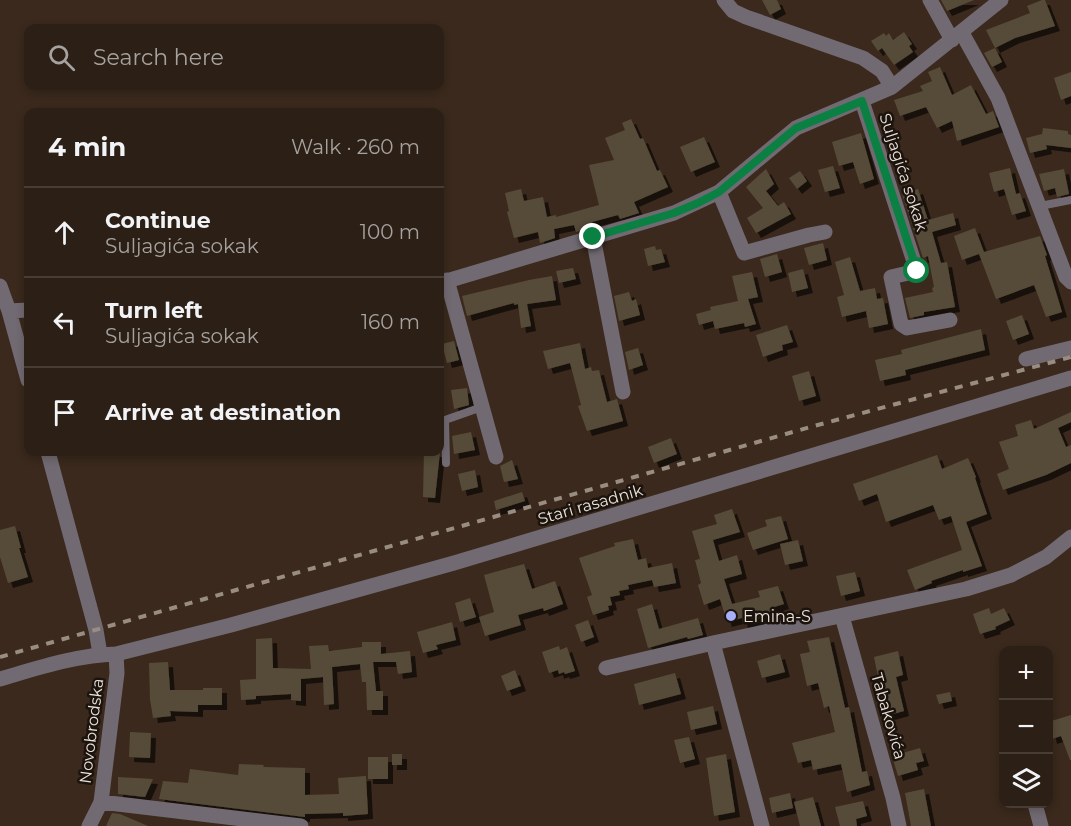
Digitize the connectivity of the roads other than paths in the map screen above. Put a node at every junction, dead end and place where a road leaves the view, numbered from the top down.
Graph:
1 (724, 0) edge
2 (930, 0) edge
3 (1001, 0) edge
4 (957, 37) junction
5 (892, 87) junction
6 (862, 101) junction
7 (719, 192) junction
8 (1071, 200) edge
9 (1040, 206) junction
10 (825, 232) dead end
11 (593, 237) junction
12 (444, 281) edge
13 (444, 284) edge
14 (1070, 284) edge
15 (0, 286) edge
16 (24, 310) edge
17 (9, 311) junction
18 (950, 320) dead end
19 (1071, 348) edge
20 (1026, 359) dead end
21 (24, 365) edge
22 (1071, 378) edge
23 (623, 392) dead end
24 (482, 407) junction
25 (49, 456) edge
26 (496, 457) dead end
27 (446, 463) dead end
28 (1071, 537) edge
29 (842, 616) junction
30 (713, 643) junction
31 (100, 654) junction
32 (116, 654) junction
33 (606, 668) dead end
34 (0, 679) edge
35 (101, 802) junction
36 (1036, 808) edge
37 (89, 826) edge
38 (301, 826) edge
39 (762, 826) edge
40 (899, 826) edge
41 (1041, 826) edge

1 - 5 street
2 - 4 street
3 - 4 street, Suljagića sokak
4 - 5 street, Suljagića sokak
4 - 9 street
5 - 6 street, Suljagića sokak
6 - 7 street, Suljagića sokak
6 - 18 street, Suljagića sokak
7 - 10 street
7 - 11 street, Suljagića sokak
8 - 9 lane
9 - 14 street
11 - 12 street, Suljagića sokak
11 - 23 street
13 - 24 street, Suljagića sokak
15 - 17 street
16 - 17 street
17 - 21 street
19 - 20 street
22 - 32 street, Stari rasadnik
24 - 26 street, Suljagića sokak
24 - 27 lane
25 - 31 street
28 - 29 street
29 - 30 street
29 - 40 street, Tabakovića
30 - 33 street
30 - 39 street
31 - 32 street, Novobrodska
31 - 34 street, Novobrodska
32 - 35 street, Novobrodska
35 - 37 street, Novobrodska
35 - 38 street
36 - 41 street

